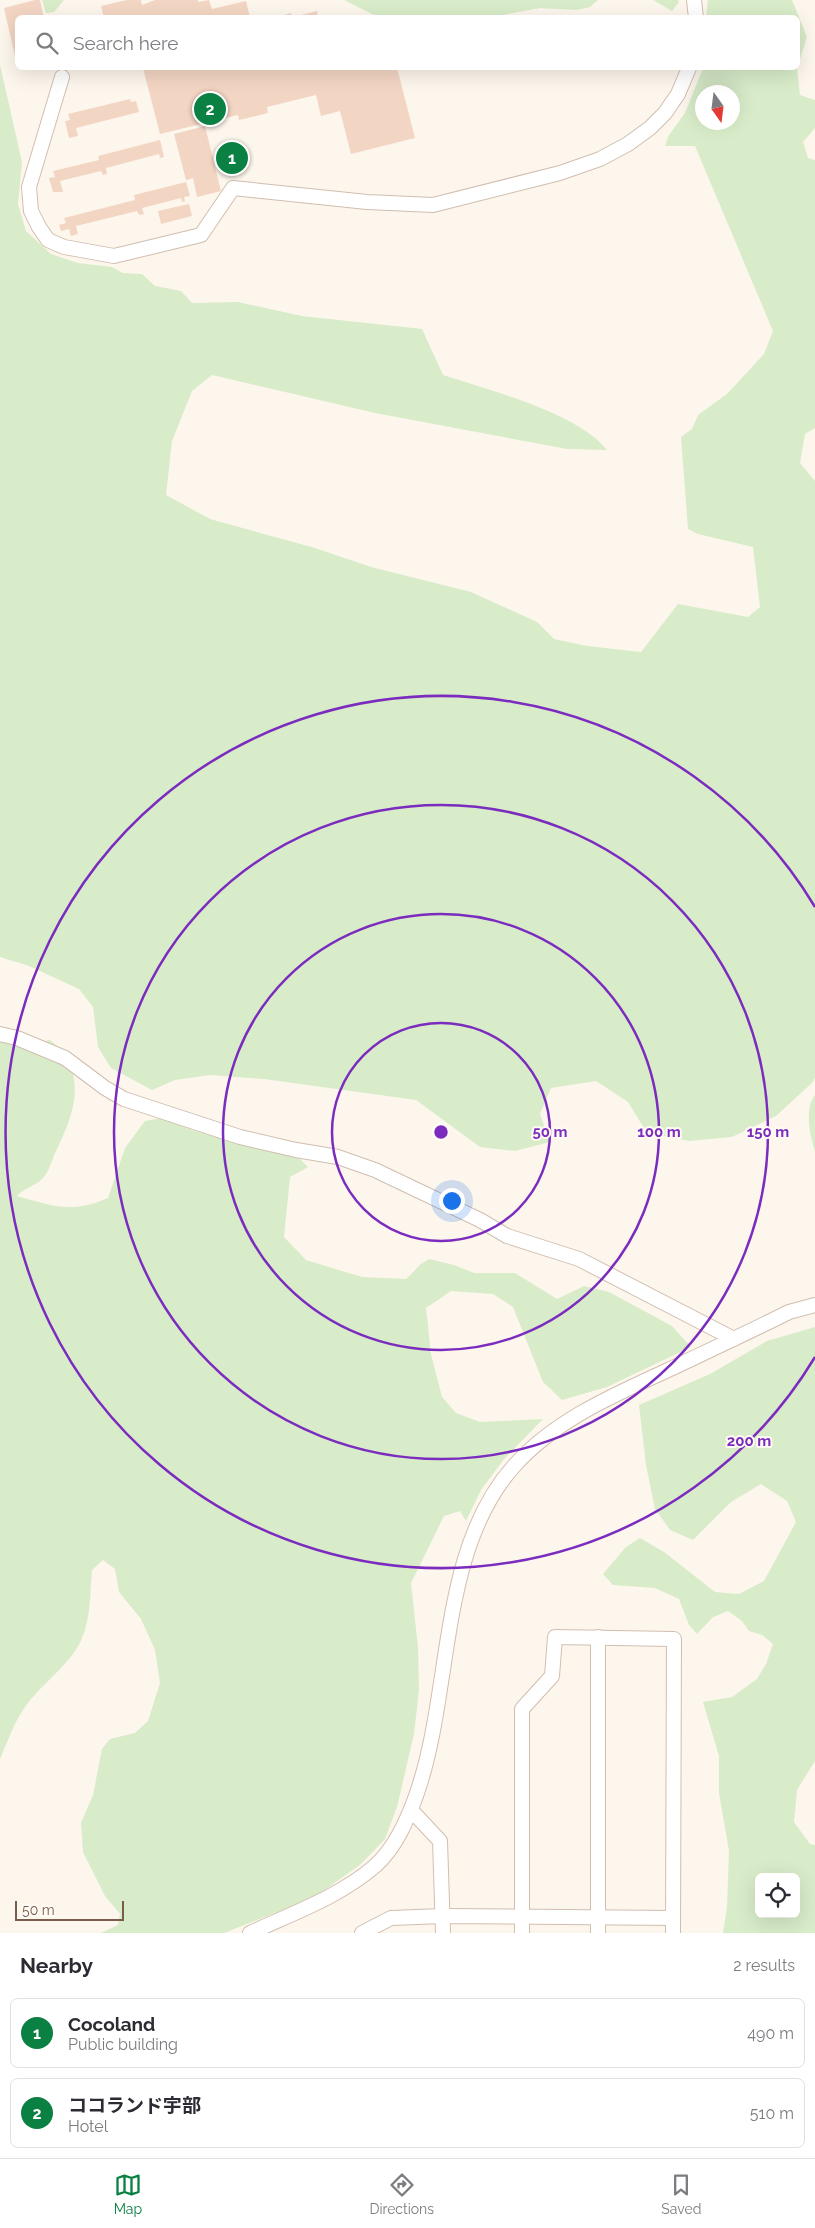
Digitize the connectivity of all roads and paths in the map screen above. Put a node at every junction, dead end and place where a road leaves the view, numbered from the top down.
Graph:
1 (694, 0) edge
2 (696, 15) edge
3 (689, 70) edge
4 (62, 77) dead end
5 (0, 1034) edge
6 (815, 1305) edge
7 (734, 1338) junction
8 (598, 1637) junction
9 (411, 1810) junction
10 (442, 1916) junction
11 (522, 1916) junction
12 (598, 1917) junction
13 (673, 1918) junction
14 (250, 1933) edge
15 (364, 1933) edge
16 (443, 1933) edge
17 (522, 1933) edge
18 (598, 1933) edge
19 (673, 1933) edge

1 - 2 street
3 - 4 street
5 - 7 street
6 - 7 street
7 - 9 street
8 - 11 street
8 - 12 street
8 - 13 street
9 - 10 street
9 - 14 street
10 - 11 street
10 - 15 street
10 - 16 street
11 - 12 street
11 - 17 street
12 - 13 street
12 - 18 street
13 - 19 street

